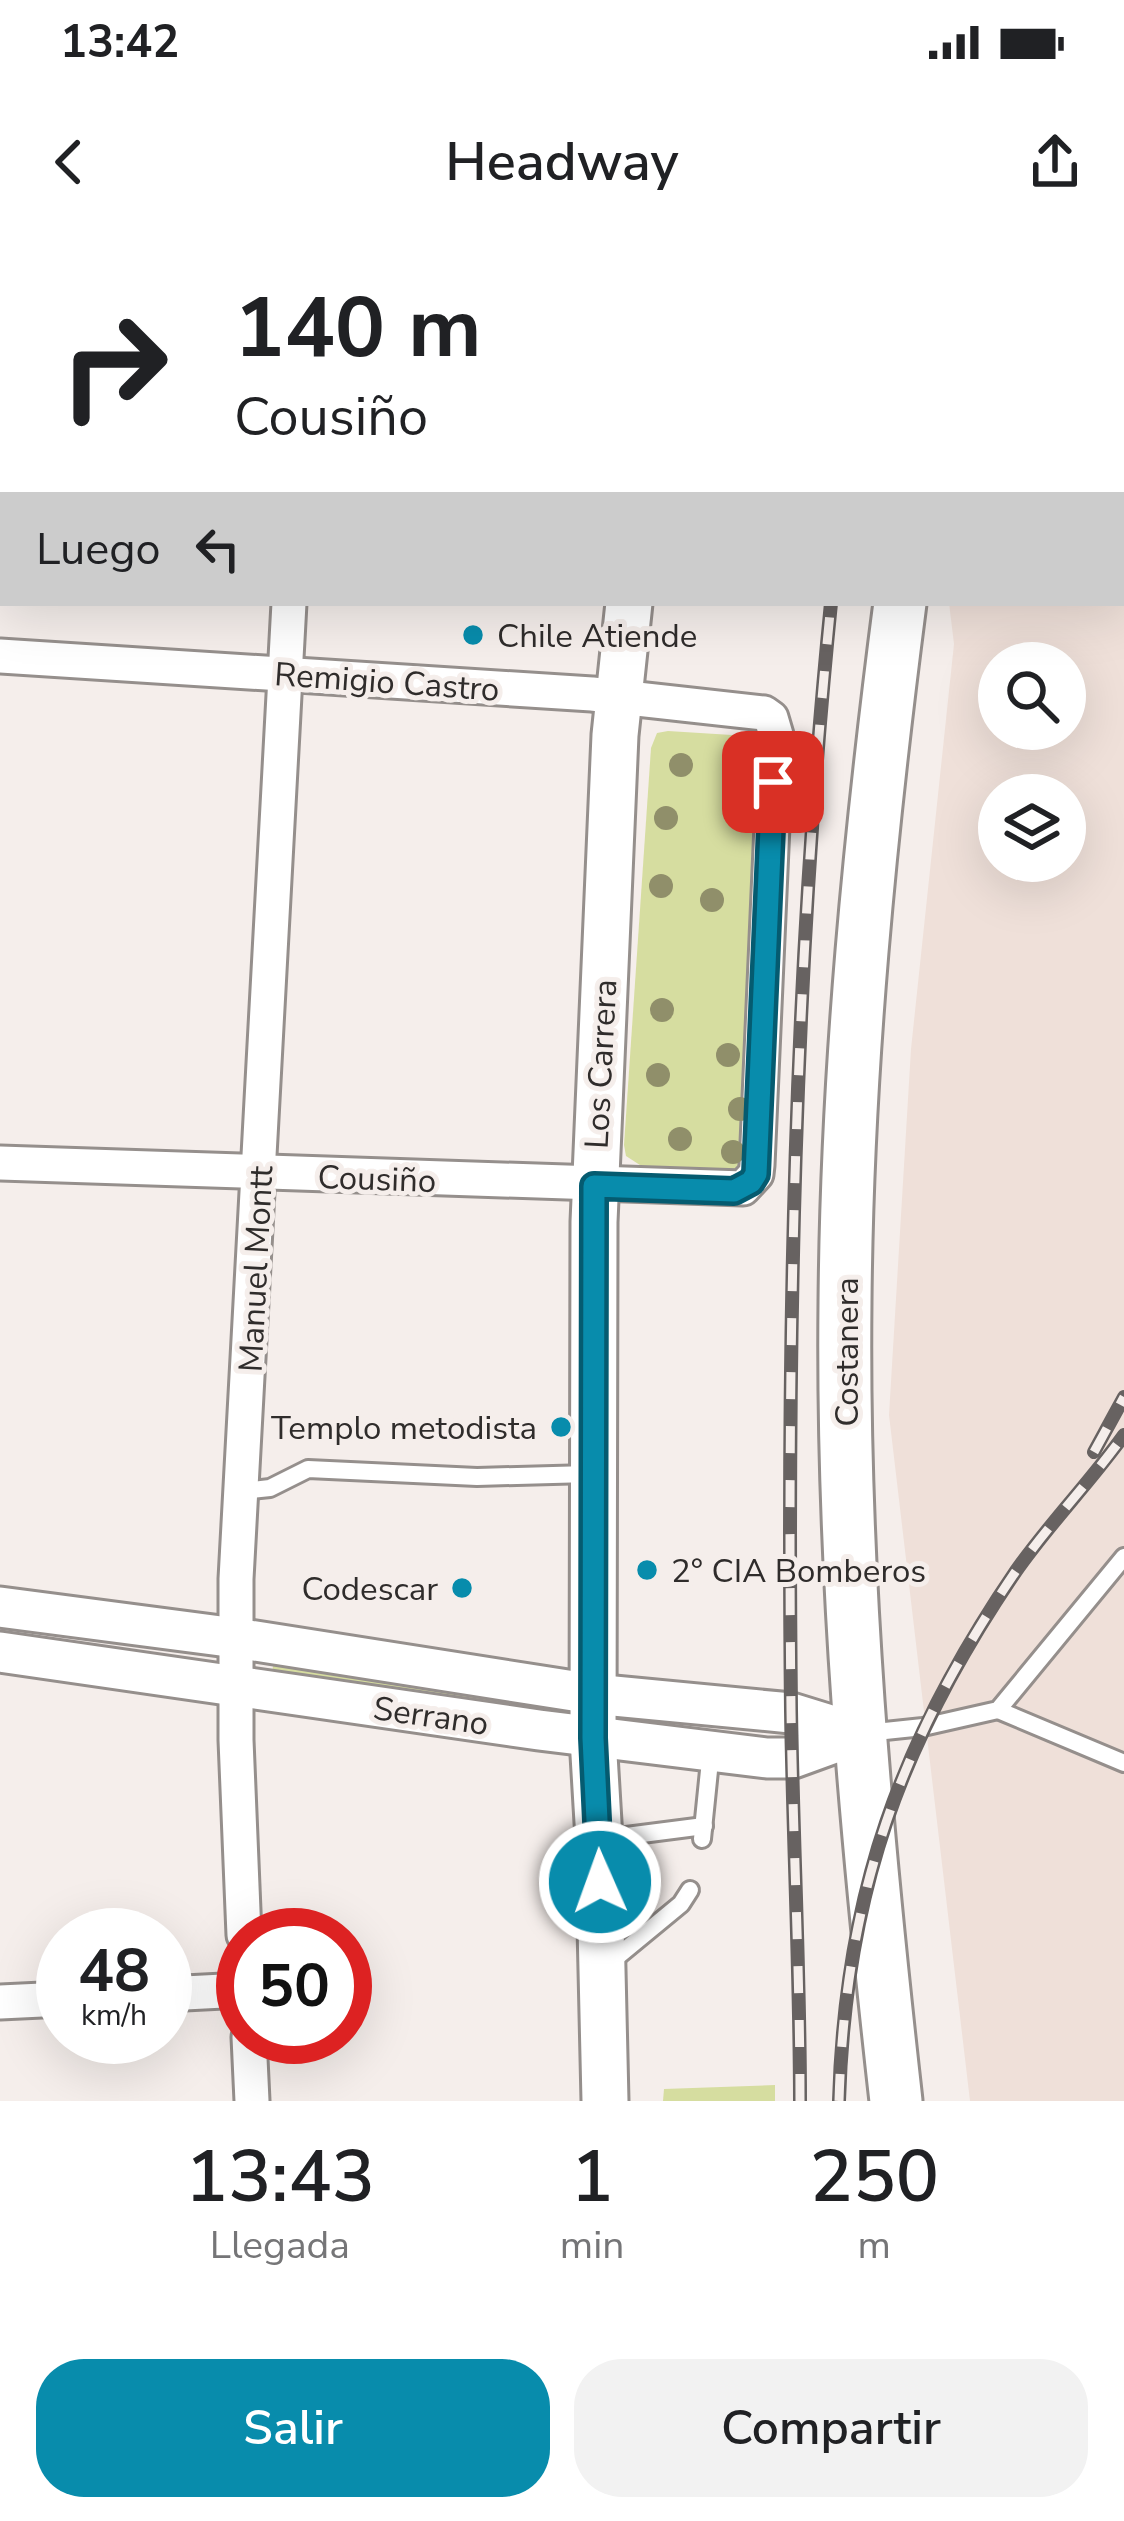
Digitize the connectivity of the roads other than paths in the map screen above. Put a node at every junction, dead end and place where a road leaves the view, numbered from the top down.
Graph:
1 (289, 606) edge
2 (629, 606) edge
3 (900, 606) edge
4 (0, 656) edge
5 (284, 674) junction
6 (618, 696) junction
7 (0, 1162) edge
8 (260, 1174) junction
9 (751, 1182) joint
10 (594, 1186) junction
11 (594, 1474) junction
12 (242, 1491) junction
13 (1124, 1557) edge
14 (0, 1606) edge
15 (236, 1638) junction
16 (0, 1652) edge
17 (236, 1687) junction
18 (998, 1710) junction
19 (593, 1716) junction
20 (859, 1734) junction
21 (711, 1750) junction
22 (1124, 1763) edge
23 (599, 1839) junction
24 (690, 1890) dead end
25 (243, 1908) edge
26 (602, 1969) junction
27 (36, 2000) edge
28 (0, 2002) edge
29 (250, 2064) edge
30 (252, 2101) edge
31 (604, 2101) edge
32 (896, 2101) edge

1 - 5 street, Manuel Montt
2 - 6 main road, Los Carrera
3 - 20 main road, Costanera
4 - 5 street, Remigio Castro
5 - 6 street, Remigio Castro
5 - 8 street, Manuel Montt
6 - 9 street, Remigio Castro
6 - 10 main road, Los Carrera
7 - 8 street, Cousiño
8 - 10 street, Cousiño
8 - 12 street, Manuel Montt
9 - 10 street, Cousiño
10 - 11 main road, Los Carrera
11 - 12 lane
11 - 19 main road, Los Carrera
12 - 15 street, Manuel Montt
13 - 18 lane
14 - 15 street, Serrano
15 - 17 street, Manuel Montt
15 - 19 street, Serrano
16 - 17 street, Serrano
17 - 19 street, Serrano
17 - 25 street, Manuel Montt
18 - 20 lane, Serrano
18 - 22 lane
19 - 20 street, Serrano
19 - 21 street, Serrano
19 - 23 main road, Los Carrera
20 - 21 street, Serrano
20 - 32 main road, Costanera
21 - 23 lane
23 - 26 main road, Los Carrera
24 - 26 lane
26 - 31 main road, Los Carrera
27 - 28 street
29 - 30 street

